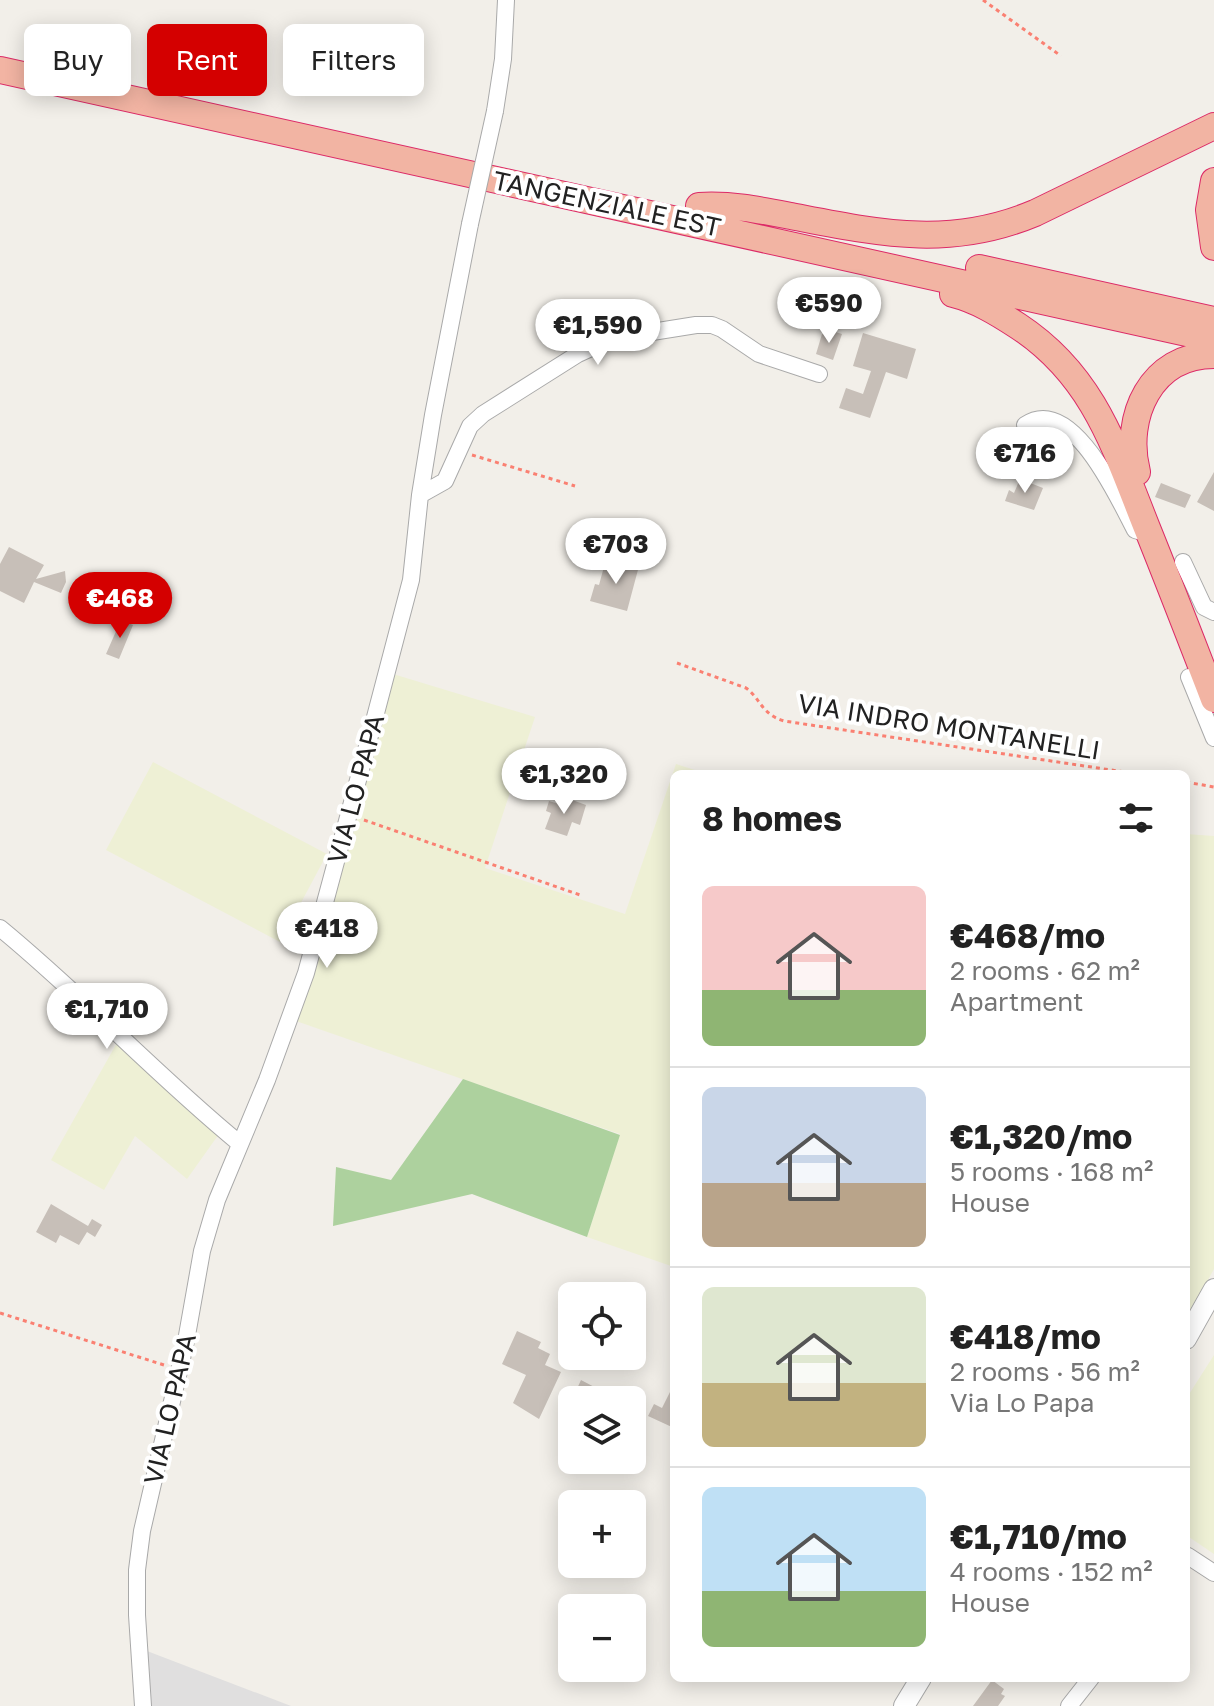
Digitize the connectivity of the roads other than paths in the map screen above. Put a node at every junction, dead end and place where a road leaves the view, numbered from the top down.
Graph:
1 (506, 0) edge
2 (0, 52) edge
3 (0, 70) edge
4 (1214, 126) edge
5 (1214, 181) edge
6 (699, 206) junction
7 (1214, 247) edge
8 (853, 258) junction
9 (1214, 320) edge
10 (1214, 339) edge
11 (1214, 355) edge
12 (819, 374) dead end
13 (1025, 425) dead end
14 (420, 495) junction
15 (1143, 532) junction
16 (1183, 562) dead end
17 (1214, 612) edge
18 (1202, 675) edge
19 (1214, 699) edge
20 (1214, 738) edge
21 (0, 928) edge
22 (239, 1143) junction
23 (1214, 1289) edge
24 (1190, 1332) edge
25 (1190, 1557) edge
26 (1214, 1573) edge
27 (919, 1682) edge
28 (1088, 1682) edge
29 (143, 1706) edge
30 (904, 1706) edge
31 (1069, 1706) edge

1 - 14 street, VIA LO PAPA, bridge
2 - 6 highway, TANGENZIALE EST
3 - 8 highway, TANGENZIALE EST
4 - 6 highway
5 - 7 highway
6 - 9 highway, TANGENZIALE EST
8 - 10 highway, TANGENZIALE EST
8 - 15 highway
11 - 18 highway
12 - 14 street
13 - 15 street
14 - 22 street, VIA LO PAPA
15 - 19 highway
16 - 17 street
18 - 20 street
21 - 22 street
22 - 29 street, VIA LO PAPA
23 - 24 street
25 - 26 street
27 - 30 street
28 - 31 street

